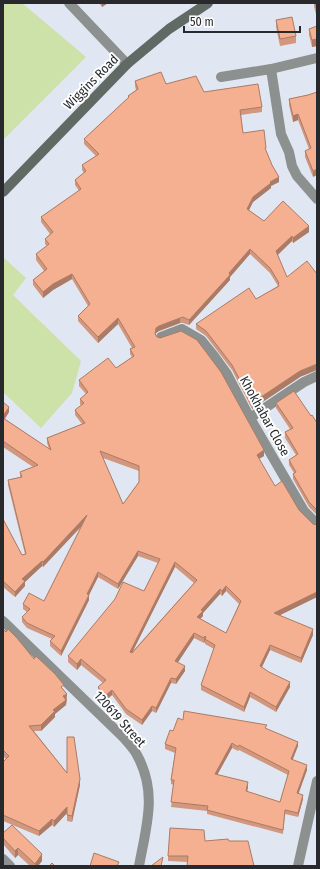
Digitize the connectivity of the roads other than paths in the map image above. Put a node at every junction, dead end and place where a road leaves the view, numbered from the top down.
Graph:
1 (69, 3) edge
2 (208, 3) edge
3 (317, 58) edge
4 (127, 64) junction
5 (271, 69) junction
6 (221, 77) dead end
7 (3, 192) edge
8 (317, 200) edge
9 (161, 337) edge
10 (317, 376) edge
11 (250, 418) junction
12 (317, 524) edge
13 (3, 621) edge
14 (317, 781) edge
15 (3, 859) edge
16 (10, 866) edge
17 (139, 866) edge
18 (298, 866) edge

1 - 4 street
2 - 4 street, Wiggins Road
3 - 5 street
4 - 7 street, Wiggins Road
5 - 6 street
5 - 8 street
9 - 11 street, Khokhabar Close
10 - 11 street
11 - 12 street, Khokhabar Close
13 - 17 street, 120619 Street
14 - 18 street
15 - 16 street

